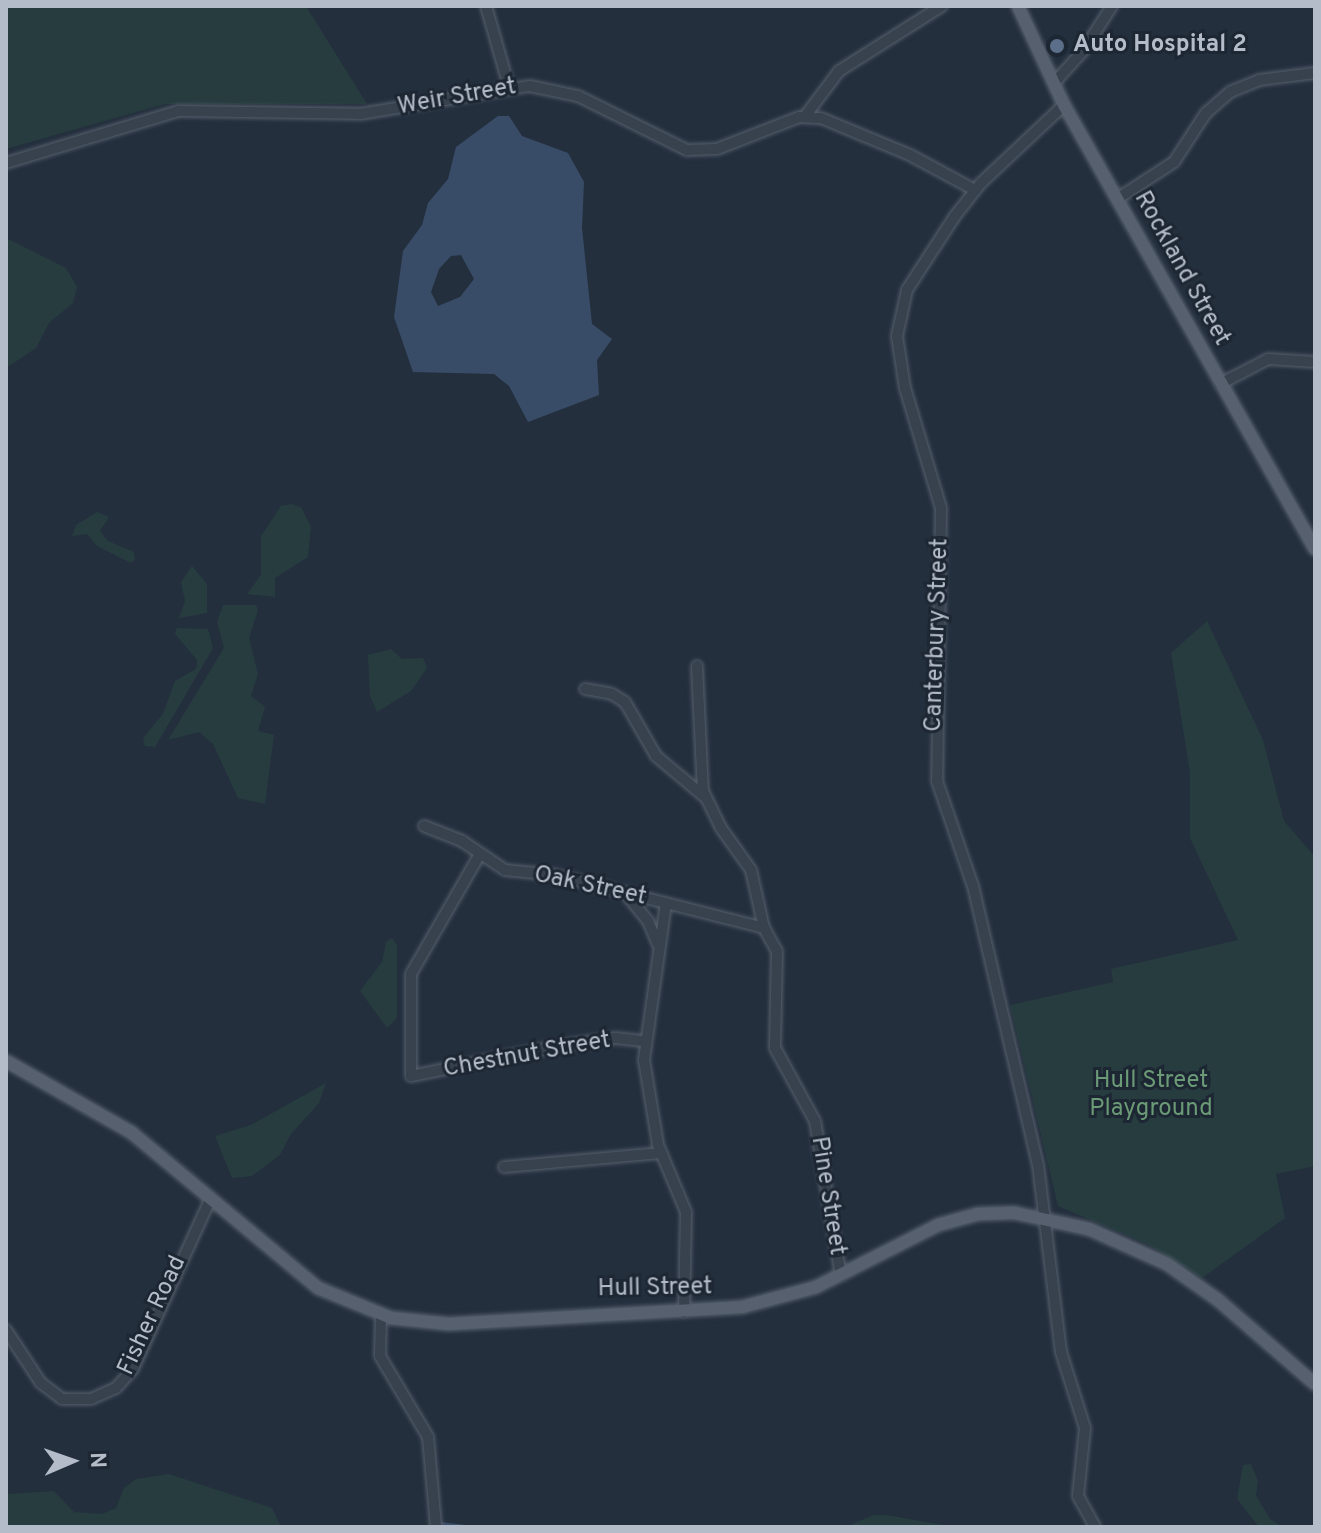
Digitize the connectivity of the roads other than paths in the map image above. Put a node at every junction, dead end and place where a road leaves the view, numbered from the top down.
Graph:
1 (486, 6) edge
2 (942, 6) edge
3 (1018, 6) edge
4 (1112, 6) edge
5 (1315, 73) edge
6 (1054, 83) junction
7 (509, 87) junction
8 (1064, 105) junction
9 (806, 115) junction
10 (6, 163) edge
11 (975, 190) junction
12 (1117, 199) junction
13 (1315, 362) edge
14 (1220, 384) junction
15 (1315, 549) edge
16 (697, 666) dead end
17 (585, 689) dead end
18 (705, 797) junction
19 (424, 826) dead end
20 (480, 854) junction
21 (622, 891) junction
22 (666, 903) junction
23 (764, 928) junction
24 (659, 946) junction
25 (643, 1041) junction
26 (6, 1061) edge
27 (661, 1153) junction
28 (504, 1167) dead end
29 (211, 1198) junction
30 (1044, 1217) junction
31 (841, 1276) junction
32 (684, 1312) junction
33 (381, 1316) junction
34 (6, 1330) edge
35 (1315, 1384) edge
36 (436, 1527) edge
37 (1095, 1527) edge

1 - 7 street
2 - 9 street
3 - 6 main road, Rockland Street
4 - 6 street
5 - 12 street
6 - 8 main road, Rockland Street
7 - 9 street, Weir Street
7 - 10 street, Weir Street
8 - 11 street, Canterbury Street
8 - 12 main road, Rockland Street
9 - 11 street
11 - 30 street, Canterbury Street
12 - 14 main road, Rockland Street
13 - 14 street
14 - 15 main road, Rockland Street
16 - 18 street, Pine Street
17 - 18 street
18 - 23 street, Pine Street
19 - 20 street, Oak Street
20 - 21 street, Oak Street
20 - 25 street, Chestnut Street
21 - 22 street, Oak Street
21 - 24 street
22 - 23 street, Oak Street
22 - 24 street
23 - 31 street, Pine Street
24 - 25 street
25 - 27 street
26 - 29 main road, Hull Street
27 - 28 street
27 - 32 street
29 - 33 main road, Hull Street
29 - 34 street, Fisher Road
30 - 31 main road, Hull Street
30 - 35 main road, Hull Street
30 - 37 street, Canterbury Street
31 - 32 main road, Hull Street
32 - 33 main road, Hull Street
33 - 36 street

